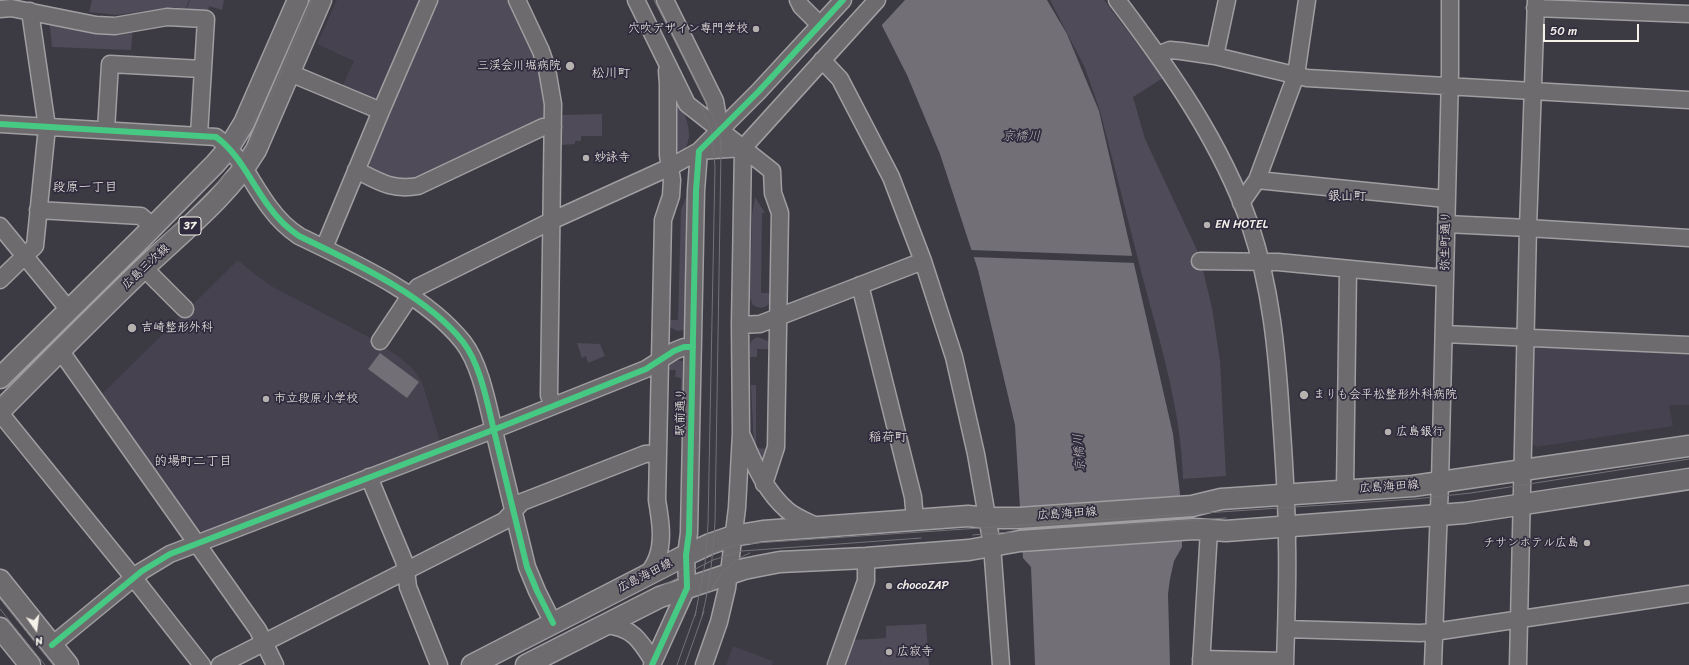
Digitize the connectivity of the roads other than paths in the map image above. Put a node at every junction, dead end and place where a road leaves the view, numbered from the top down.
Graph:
1 (298, 0) edge
2 (321, 0) edge
3 (429, 0) edge
4 (517, 0) edge
5 (636, 0) edge
6 (665, 0) edge
7 (798, 0) edge
8 (843, 0) edge
9 (1117, 0) edge
10 (1227, 0) edge
11 (1307, 0) edge
12 (1450, 0) edge
13 (873, 4) edge
14 (1535, 4) edge
15 (0, 9) edge
16 (30, 12) junction
17 (1689, 14) edge
18 (820, 25) junction
19 (1158, 55) junction
20 (1215, 56) junction
21 (822, 60) junction
22 (666, 62) junction
23 (202, 69) junction
24 (290, 73) junction
25 (1296, 75) junction
26 (1449, 86) junction
27 (1532, 90) junction
28 (1689, 100) edge
29 (381, 111) junction
30 (0, 124) edge
31 (47, 127) junction
32 (554, 127) junction
33 (720, 129) junction
34 (106, 130) junction
35 (199, 136) junction
36 (743, 148) junction
37 (228, 149) junction
38 (699, 151) junction
39 (670, 167) junction
40 (245, 169) junction
41 (356, 170) junction
42 (1257, 180) junction
43 (1446, 199) junction
44 (1242, 203) junction
45 (38, 210) junction
46 (551, 221) junction
47 (1446, 224) junction
48 (0, 226) edge
49 (153, 227) junction
50 (1528, 228) junction
51 (1689, 238) edge
52 (324, 248) junction
53 (24, 256) junction
54 (923, 261) junction
55 (1200, 261) dead end
56 (1260, 261) junction
57 (144, 268) junction
58 (1348, 269) junction
59 (1445, 278) junction
60 (0, 280) edge
61 (860, 285) junction
62 (410, 296) junction
63 (185, 309) dead end
64 (69, 310) junction
65 (778, 317) junction
66 (740, 324) junction
67 (1444, 334) junction
68 (1526, 337) junction
69 (380, 341) dead end
70 (1689, 345) edge
71 (693, 347) junction
72 (59, 352) junction
73 (660, 361) junction
74 (0, 378) edge
75 (553, 406) junction
76 (0, 412) edge
77 (493, 430) junction
78 (741, 433) junction
79 (1689, 446) edge
80 (658, 453) junction
81 (1523, 470) junction
82 (369, 477) junction
83 (1689, 479) edge
84 (1440, 482) junction
85 (764, 484) junction
86 (1345, 490) junction
87 (1285, 495) junction
88 (1522, 505) junction
89 (513, 510) junction
90 (1439, 516) junction
91 (988, 518) junction
92 (915, 520) junction
93 (661, 521) junction
94 (816, 526) junction
95 (1287, 527) junction
96 (1209, 530) junction
97 (733, 536) junction
98 (197, 544) junction
99 (992, 545) junction
100 (681, 558) junction
101 (866, 558) junction
102 (406, 570) junction
103 (648, 574) junction
104 (730, 574) junction
105 (133, 577) junction
106 (0, 580) edge
107 (687, 588) junction
108 (1689, 594) edge
109 (1519, 620) junction
110 (553, 623) junction
111 (605, 625) junction
112 (0, 628) edge
113 (1286, 629) junction
114 (1434, 632) junction
115 (263, 642) junction
116 (52, 645) junction
117 (1201, 662) edge
118 (653, 663) edge
119 (1285, 663) edge
120 (30, 665) edge
121 (68, 665) edge
122 (202, 665) edge
123 (220, 665) edge
124 (275, 665) edge
125 (439, 665) edge
126 (472, 665) edge
127 (526, 665) edge
128 (704, 665) edge
129 (836, 665) edge
130 (1001, 665) edge
131 (1433, 665) edge
132 (1518, 665) edge

1 - 37 main road, 広島三次線 / 37
2 - 24 main road, 広島三次線 / 37
3 - 29 street
4 - 32 street
5 - 22 street
6 - 33 street
7 - 18 street
8 - 18 street
9 - 19 street
10 - 20 street
11 - 25 street
12 - 26 street, 弥生町通り
13 - 21 street
14 - 17 street
14 - 27 street
15 - 16 street
16 - 23 street
16 - 31 street
18 - 33 street
19 - 20 street
19 - 44 street
20 - 25 street
21 - 36 street
21 - 54 street
22 - 33 street
22 - 39 street
23 - 34 street
23 - 35 street
24 - 29 street
24 - 40 main road, 広島三次線 / 37
25 - 26 street
25 - 42 street
26 - 27 street
26 - 43 street, 弥生町通り
27 - 28 street
27 - 50 street
29 - 41 street
30 - 31 street
31 - 34 street
31 - 45 street
32 - 41 street
32 - 46 street
33 - 36 street
33 - 38 street
34 - 35 street
35 - 37 street
36 - 38 street
36 - 65 street
36 - 66 street
37 - 40 street
37 - 49 main road, 広島三次線 / 37
38 - 39 street
38 - 71 street, 駅前通り
39 - 46 street
39 - 73 street
40 - 52 street
40 - 57 main road, 広島三次線 / 37
41 - 52 street
42 - 43 street
42 - 44 street
43 - 47 street, 弥生町通り
44 - 56 street
45 - 49 street
45 - 53 street
46 - 62 street
46 - 75 street
47 - 50 street
47 - 59 street, 弥生町通り
48 - 53 street
49 - 64 main road, 広島三次線 / 37
50 - 51 street
50 - 68 street
52 - 62 street
53 - 60 street
53 - 64 street
54 - 61 street
54 - 91 street
55 - 56 street
56 - 58 street
56 - 87 street
57 - 63 street
57 - 72 main road, 広島三次線 / 37
58 - 59 street
58 - 86 street
59 - 67 street, 弥生町通り
61 - 65 street
61 - 92 street
62 - 69 street
62 - 77 street
64 - 74 main road, 広島三次線 / 37
65 - 66 street
65 - 85 street
66 - 78 street
67 - 68 street
67 - 84 street, 弥生町通り
68 - 70 street
68 - 81 street
71 - 73 street
71 - 100 street, 駅前通り
72 - 76 main road, 広島三次線 / 37
72 - 98 street
73 - 75 street
73 - 80 street
75 - 77 street
76 - 105 street
77 - 82 street
77 - 89 street
78 - 85 street
78 - 97 street
79 - 81 main road, 広島海田線
80 - 89 street
80 - 93 street
81 - 84 main road, 広島海田線
81 - 88 street
82 - 98 street
82 - 102 street
83 - 88 main road, 広島海田線
84 - 86 main road, 広島海田線
84 - 90 street, 弥生町通り
85 - 94 street
86 - 87 main road, 広島海田線
87 - 91 main road, 広島海田線
87 - 95 street
88 - 90 main road, 広島海田線
88 - 109 street
89 - 102 street
89 - 110 street
90 - 95 main road, 広島海田線
90 - 114 street, 弥生町通り
91 - 92 main road, 広島海田線
91 - 99 street
92 - 94 main road, 広島海田線
93 - 100 street
93 - 103 street
94 - 97 main road, 広島海田線
95 - 96 main road, 広島海田線
95 - 113 street
96 - 99 main road, 広島海田線
96 - 117 street
97 - 100 main road, 広島海田線
97 - 104 street
98 - 105 street
98 - 115 street
99 - 101 main road, 広島海田線
99 - 130 street
100 - 103 main road, 広島海田線
100 - 107 street
101 - 104 main road, 広島海田線
101 - 129 street
102 - 115 street
102 - 125 street
103 - 110 main road, 広島海田線
104 - 107 main road, 広島海田線
104 - 128 street
105 - 116 street
105 - 122 street
106 - 116 main road
107 - 111 main road, 広島海田線
107 - 118 street
108 - 109 street
109 - 114 street
109 - 132 street
110 - 126 main road, 広島海田線
111 - 118 street
111 - 127 main road, 広島海田線
112 - 120 main road
113 - 114 street
113 - 119 street
114 - 131 street, 弥生町通り
115 - 123 street
115 - 124 street
116 - 121 main road
117 - 119 street

